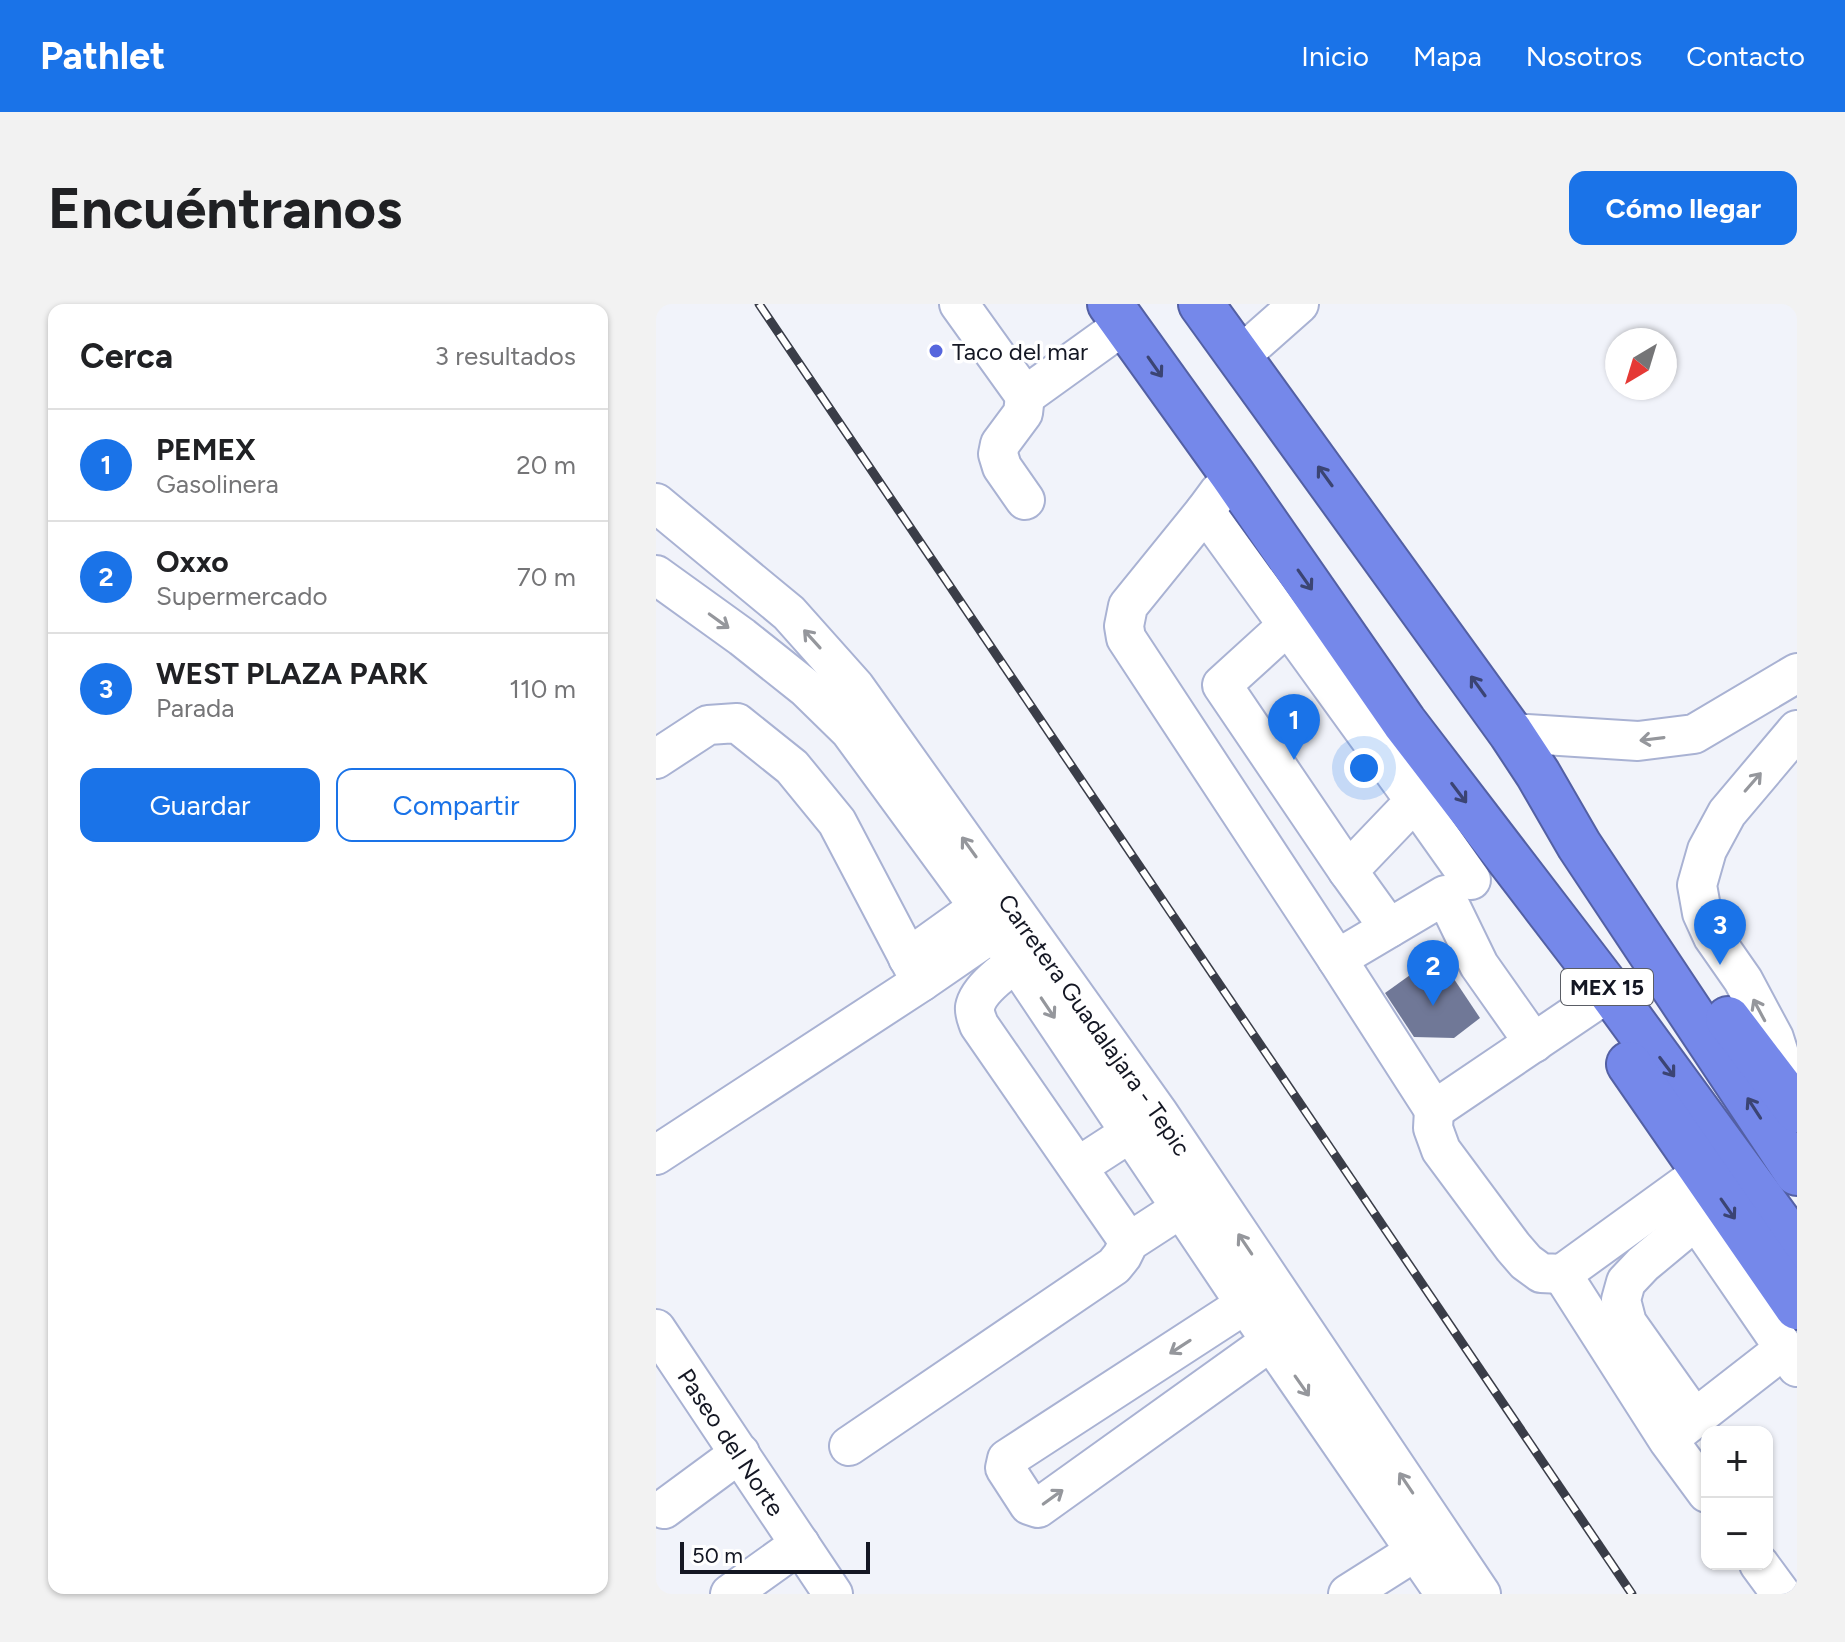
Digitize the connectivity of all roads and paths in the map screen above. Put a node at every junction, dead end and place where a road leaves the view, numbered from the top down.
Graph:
1 (959, 304) edge
2 (1201, 304) edge
3 (1299, 304) edge
4 (1117, 314) edge
5 (1239, 357) junction
6 (1025, 396) junction
7 (1232, 474) junction
8 (1025, 500) dead end
9 (656, 503) edge
10 (1205, 511) junction
11 (656, 575) edge
12 (1288, 625) junction
13 (1797, 673) edge
14 (1222, 685) junction
15 (1182, 724) junction
16 (1797, 730) edge
17 (1511, 733) junction
18 (656, 759) edge
19 (1538, 774) junction
20 (1415, 801) junction
21 (1509, 859) junction
22 (1348, 871) junction
23 (1458, 887) junction
24 (1008, 925) junction
25 (1389, 928) junction
26 (1337, 959) junction
27 (914, 970) junction
28 (1599, 998) junction
29 (1534, 1043) junction
30 (1797, 1109) edge
31 (1434, 1110) junction
32 (1145, 1124) junction
33 (656, 1155) edge
34 (1079, 1166) junction
35 (1797, 1173) edge
36 (1692, 1194) junction
37 (1196, 1199) junction
38 (1129, 1242) junction
39 (1797, 1247) edge
40 (1562, 1274) junction
41 (1260, 1295) junction
42 (1797, 1307) edge
43 (656, 1329) edge
44 (1285, 1332) junction
45 (1790, 1358) edge
46 (668, 1374) edge
47 (1681, 1429) junction
48 (849, 1446) dead end
49 (740, 1453) junction
50 (1701, 1478) edge
51 (664, 1509) dead end
52 (800, 1544) junction
53 (1428, 1544) junction
54 (1763, 1570) edge
55 (730, 1594) edge
56 (833, 1594) edge
57 (1348, 1594) edge
58 (1445, 1594) edge
59 (1481, 1594) edge
60 (1781, 1594) edge

1 - 6 street
2 - 5 highway, MEX 15
3 - 5 street
4 - 6 street
4 -> 7 highway, MEX 15
17 -> 5 highway, MEX 15
6 - 8 street
7 - 10 street
7 -> 21 highway, MEX 15
24 -> 9 street, Carretera Guadalajara - Tepic
10 - 12 street
10 - 15 street
11 -> 24 street, Carretera Guadalajara - Tepic
12 - 14 street
12 - 20 street
13 -> 17 street
14 - 15 street
14 - 22 street
15 - 26 street
30 -> 16 street
17 - 19 highway, MEX 15
18 - 27 street
19 - 30 highway
35 -> 19 highway, MEX 15
20 - 22 street
20 - 23 street
21 - 23 street
21 - 28 highway, MEX 15
22 - 25 street
23 - 25 street
23 - 29 street
24 - 27 street
24 - 32 street, Carretera Guadalajara - Tepic
24 - 34 street
25 - 26 street
26 - 31 street
27 - 33 street
28 - 29 street
28 - 36 highway
28 -> 39 highway, MEX 15
29 - 31 street
31 - 40 street
32 - 34 street
32 - 37 street, Carretera Guadalajara - Tepic
34 - 38 street
36 - 40 street
36 -> 42 highway
36 - 45 street
36 - 47 street
37 - 38 street
37 - 41 street, Carretera Guadalajara - Tepic
38 - 48 street
40 - 47 street
41 - 44 street, Carretera Guadalajara - Tepic
41 -> 44 street
43 - 46 street, Paseo del Norte
44 - 53 street, Carretera Guadalajara - Tepic
45 - 47 street
46 - 49 street, Paseo del Norte
47 - 50 street
49 - 51 street
49 - 52 street, Paseo del Norte
52 - 55 street
52 - 56 street, Paseo del Norte
53 - 57 street
53 - 58 street, Carretera Guadalajara - Tepic
53 - 59 street, Carretera Guadalajara - Tepic
54 - 60 street

